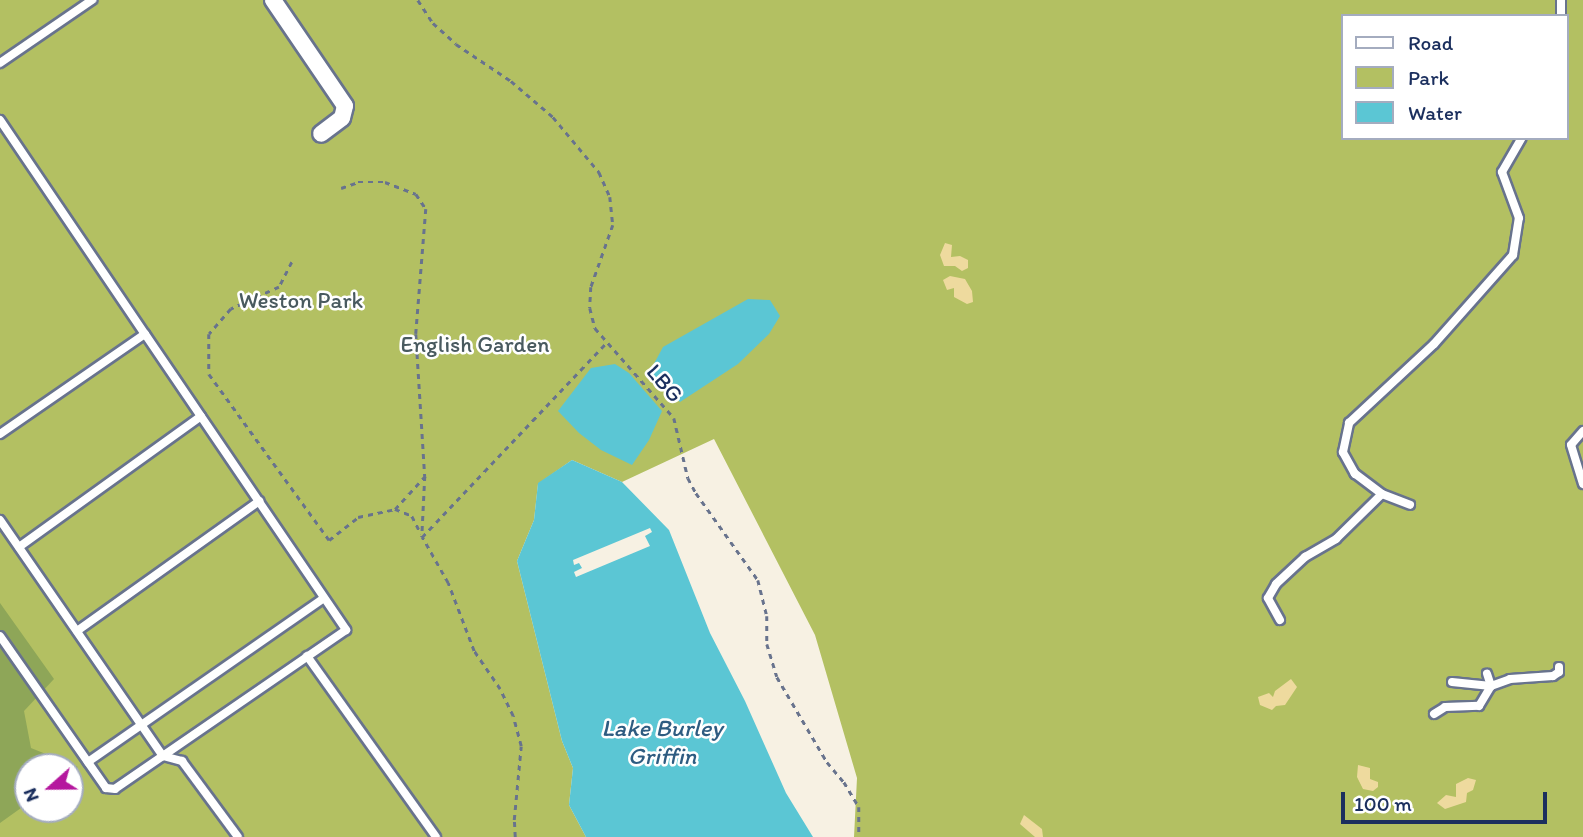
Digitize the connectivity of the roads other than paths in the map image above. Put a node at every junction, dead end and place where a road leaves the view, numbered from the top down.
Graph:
1 (92, 0) edge
2 (273, 0) edge
3 (0, 63) edge
4 (0, 120) edge
5 (321, 134) dead end
6 (1521, 140) edge
7 (145, 334) junction
8 (201, 416) junction
9 (1583, 432) edge
10 (0, 434) edge
11 (1583, 484) edge
12 (1382, 494) junction
13 (259, 502) junction
14 (1410, 505) dead end
15 (0, 520) edge
16 (19, 547) junction
17 (324, 598) junction
18 (1280, 620) dead end
19 (77, 631) junction
20 (0, 636) edge
21 (307, 656) junction
22 (1559, 667) dead end
23 (1487, 674) dead end
24 (1452, 682) dead end
25 (1492, 686) junction
26 (1434, 714) dead end
27 (142, 725) junction
28 (163, 756) junction
29 (88, 762) junction
30 (238, 837) edge
31 (436, 837) edge

1 - 3 lane
2 - 5 street
4 - 7 lane
6 - 12 lane
7 - 8 lane
7 - 10 lane
8 - 13 lane
8 - 16 lane
9 - 11 lane
12 - 14 lane
12 - 18 lane
13 - 17 lane
13 - 19 lane
15 - 16 lane
16 - 19 lane
17 - 21 lane
17 - 27 lane
19 - 27 lane
20 - 29 lane
21 - 28 lane
21 - 31 lane
22 - 25 lane
23 - 25 lane
24 - 25 lane
25 - 26 lane
27 - 28 lane
27 - 29 lane
28 - 29 lane
28 - 30 lane

